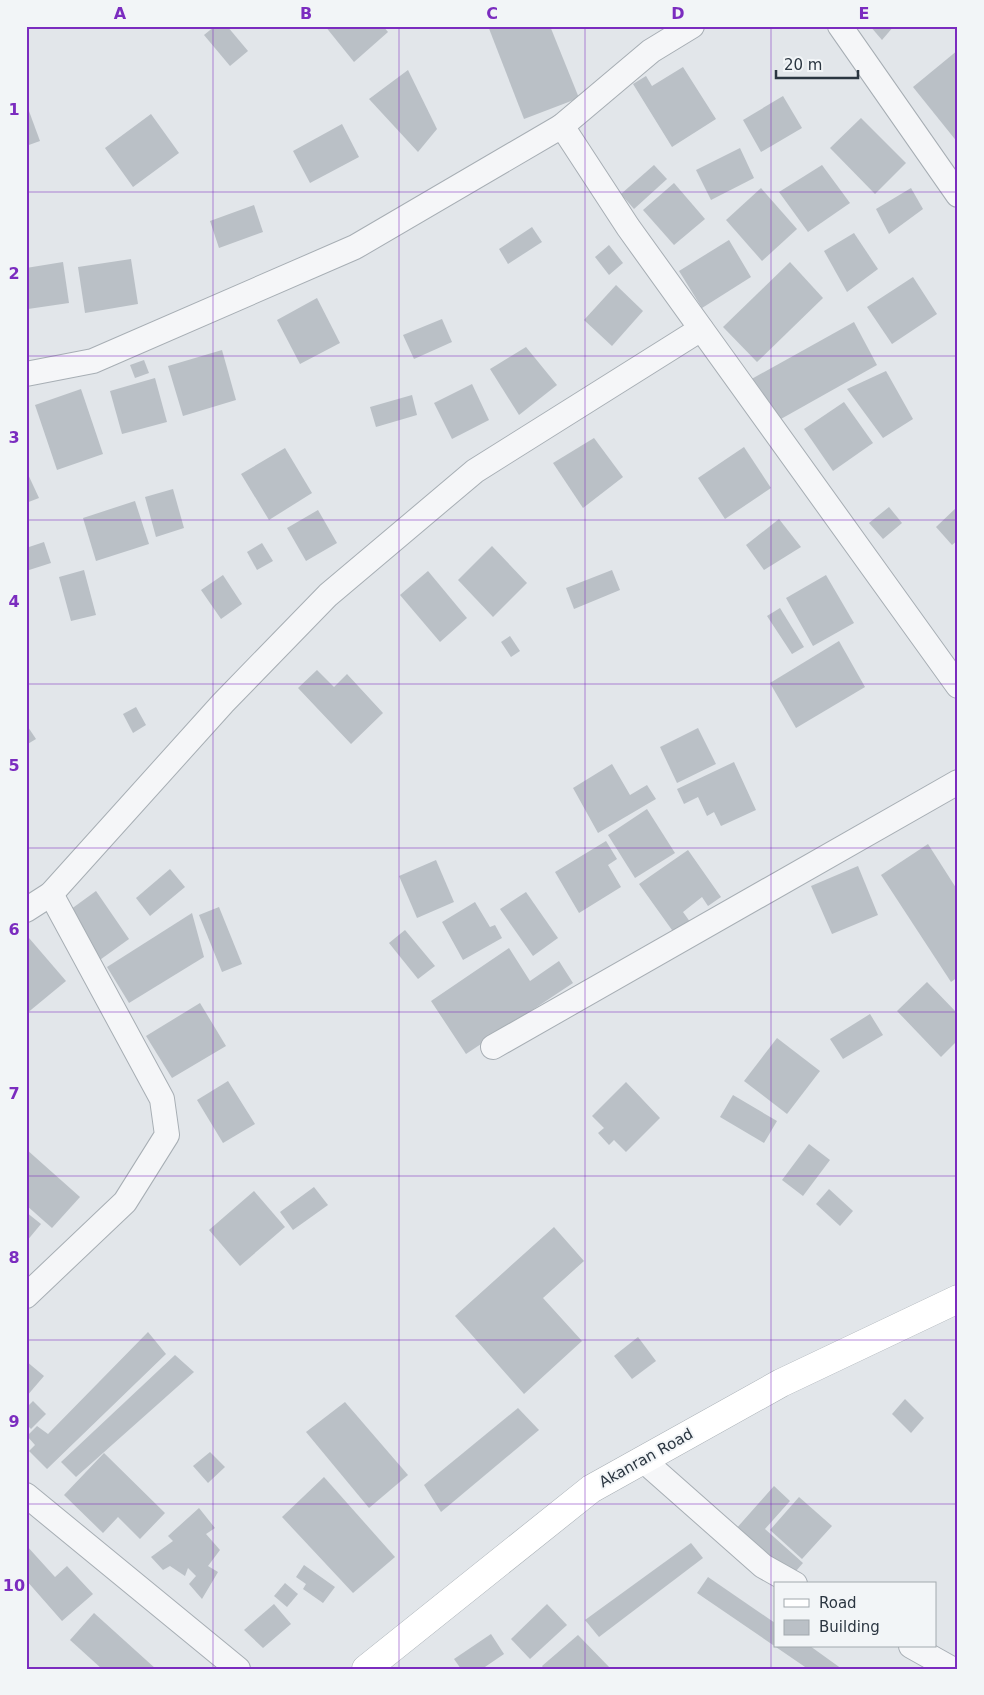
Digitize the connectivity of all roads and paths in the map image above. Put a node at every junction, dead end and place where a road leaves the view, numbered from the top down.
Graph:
1 (692, 26) edge
2 (840, 26) edge
3 (562, 126) junction
4 (958, 195) edge
5 (701, 329) junction
6 (26, 374) edge
7 (958, 686) edge
8 (958, 782) edge
9 (51, 894) junction
10 (26, 910) edge
11 (493, 1047) dead end
12 (26, 1296) edge
13 (958, 1298) edge
14 (643, 1460) junction
15 (26, 1495) edge
16 (791, 1582) edge
17 (914, 1648) edge
18 (238, 1669) edge
19 (366, 1669) edge
20 (952, 1669) edge

1 - 3 street
2 - 4 street
3 - 5 street
3 - 6 street
5 - 7 street
5 - 9 street
8 - 11 street
9 - 10 street
9 - 12 street
13 - 14 main road, Akanran Road
14 - 16 street
14 - 19 main road, Akanran Road
15 - 18 street
17 - 20 street

